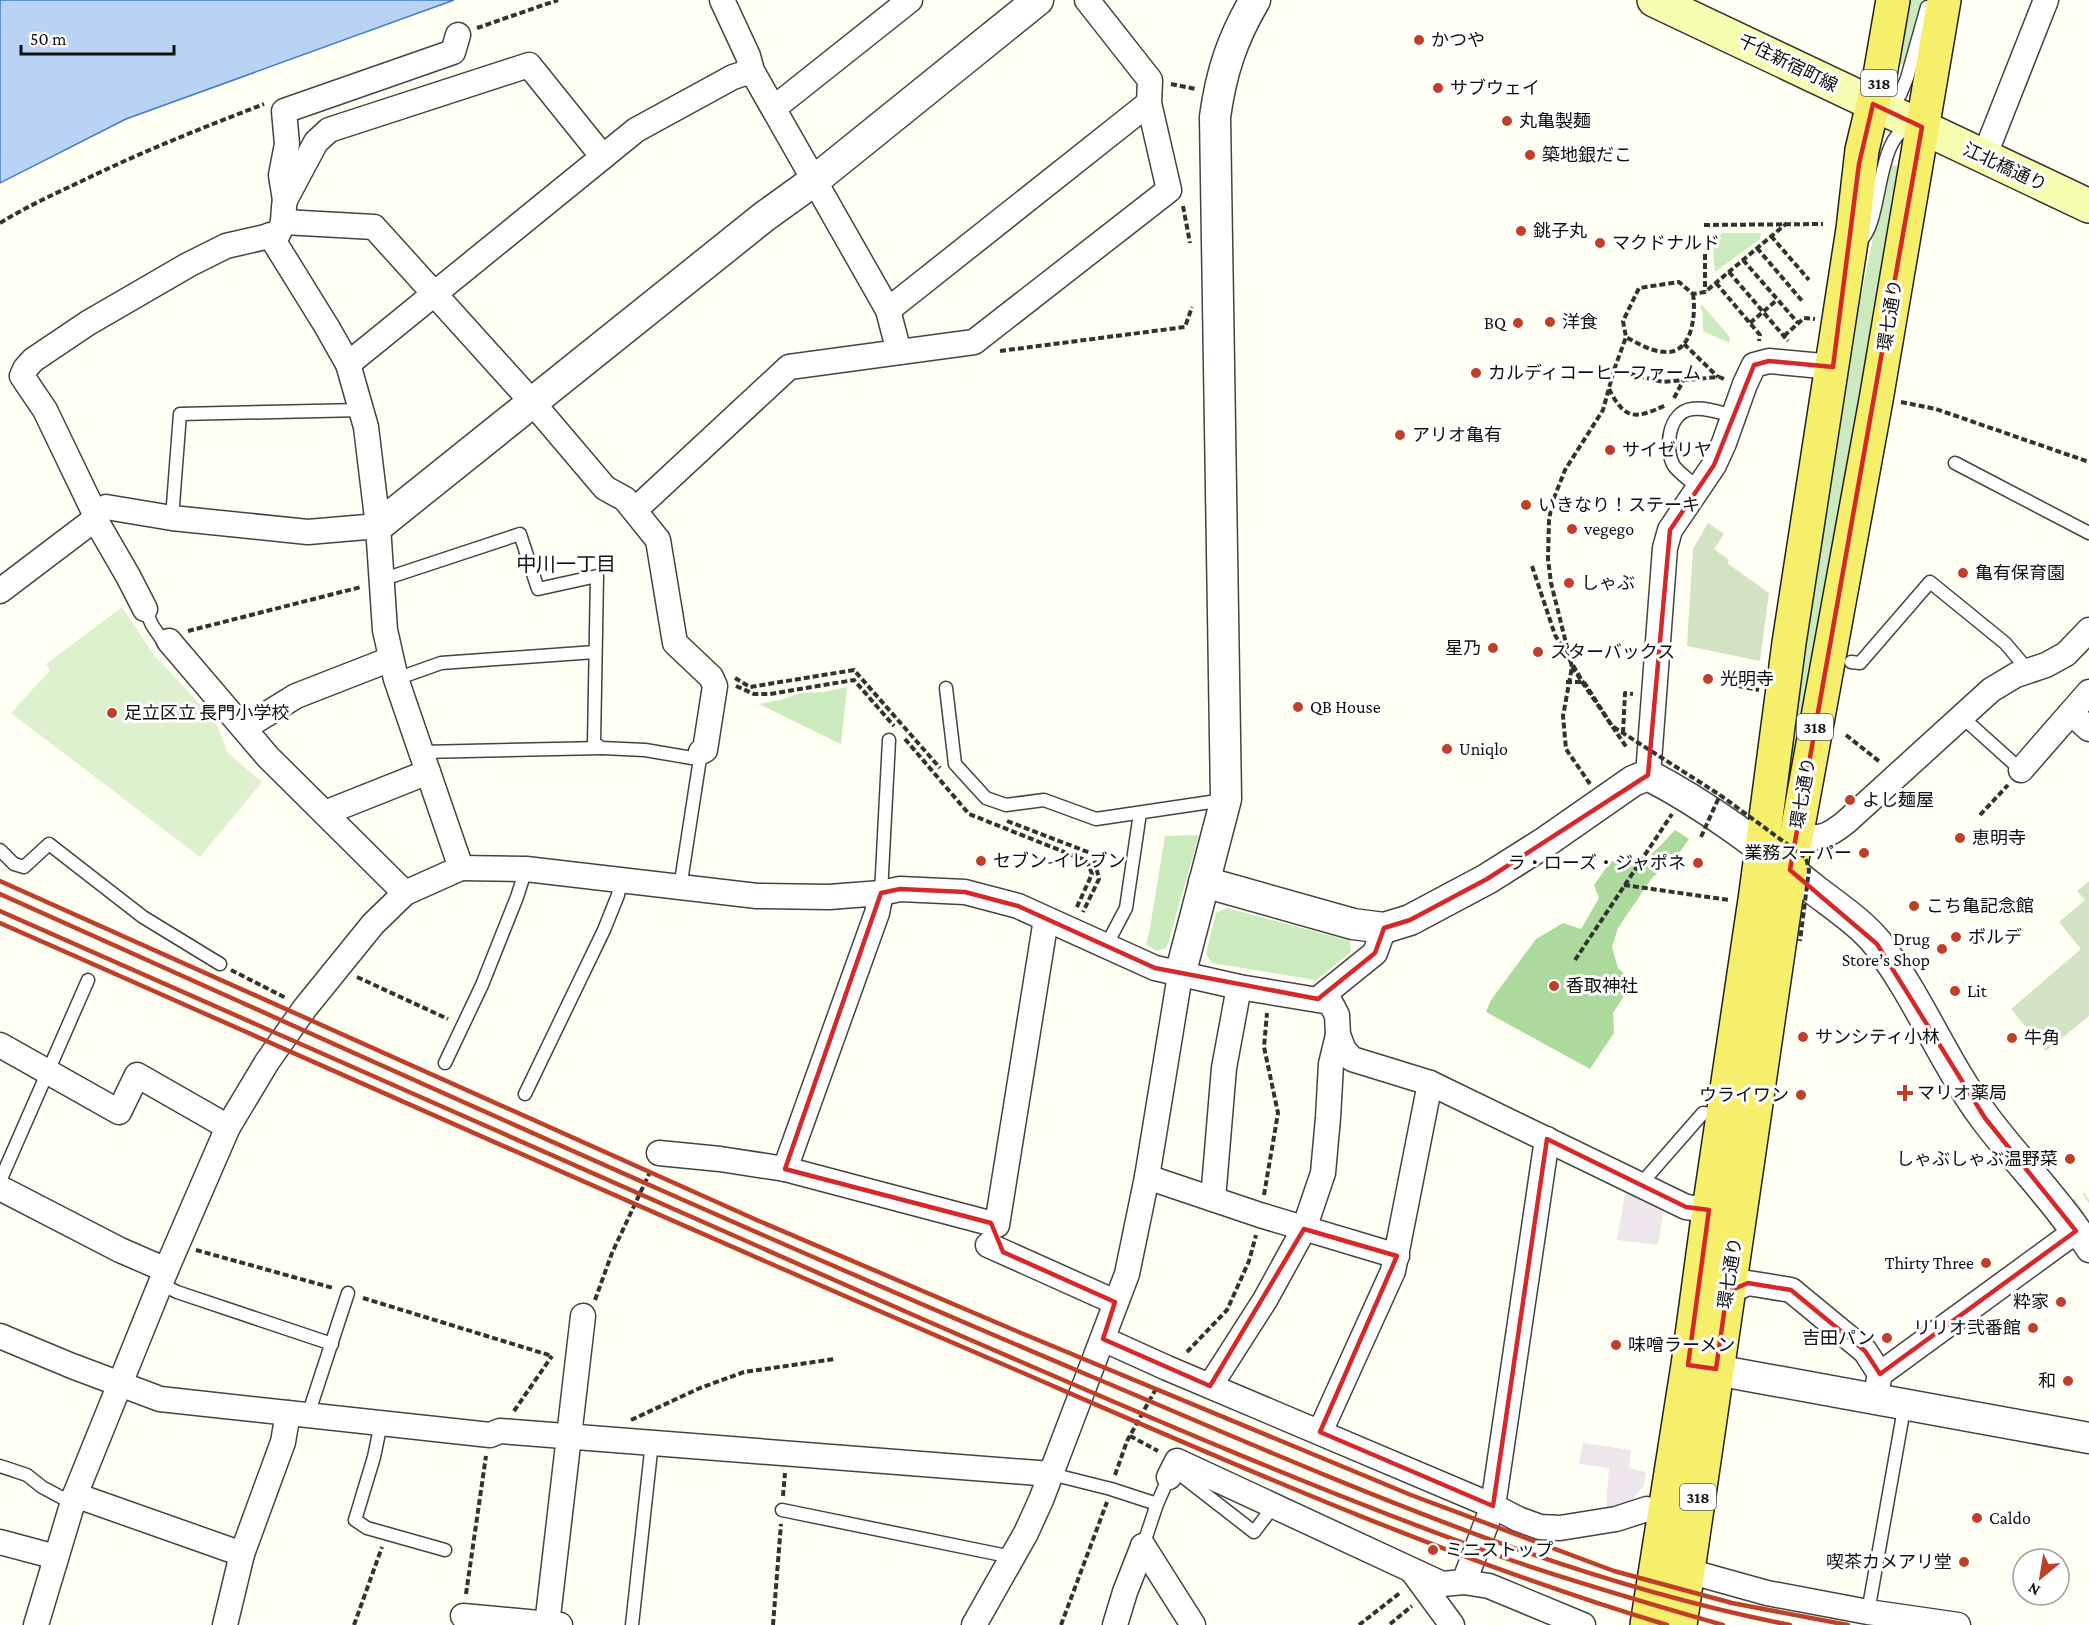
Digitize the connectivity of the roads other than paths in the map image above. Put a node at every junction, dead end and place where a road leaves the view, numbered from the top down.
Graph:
1 (722, 0) edge
2 (910, 0) edge
3 (1038, 0) edge
4 (1087, 0) edge
5 (1255, 0) edge
6 (1654, 0) edge
7 (1893, 0) edge
8 (1930, 0) edge
9 (1944, 0) edge
10 (2046, 0) edge
11 (1698, 10) edge
12 (458, 35) dead end
13 (752, 71) junction
14 (1149, 92) junction
15 (1873, 104) junction
16 (774, 108) junction
17 (1922, 127) junction
18 (603, 157) junction
19 (1984, 157) junction
20 (815, 180) junction
21 (2089, 206) edge
22 (280, 219) junction
23 (1849, 255) junction
24 (434, 294) junction
25 (888, 310) junction
26 (899, 352) junction
27 (348, 364) junction
28 (1833, 367) junction
29 (532, 402) junction
30 (362, 410) junction
31 (1733, 416) junction
32 (1955, 463) dead end
33 (1698, 488) junction
34 (635, 510) junction
35 (95, 516) junction
36 (172, 518) junction
37 (378, 526) junction
38 (2089, 533) edge
39 (381, 581) junction
40 (0, 591) edge
41 (144, 609) joint
42 (2089, 630) edge
43 (169, 641) joint
44 (595, 652) junction
45 (1851, 662) dead end
46 (394, 669) junction
47 (2025, 672) junction
48 (946, 688) dead end
49 (2089, 692) edge
50 (2071, 713) junction
51 (1961, 716) junction
52 (244, 728) junction
53 (2089, 729) edge
54 (889, 740) dead end
55 (602, 748) junction
56 (701, 752) junction
57 (425, 762) junction
58 (1640, 764) junction
59 (2020, 770) joint
60 (1226, 800) junction
61 (325, 813) junction
62 (1140, 813) junction
63 (1795, 836) junction
64 (1762, 848) junction
65 (0, 850) edge
66 (461, 868) junction
67 (526, 869) junction
68 (1790, 870) junction
69 (621, 880) junction
70 (1204, 882) junction
71 (680, 888) junction
72 (405, 893) junction
73 (881, 893) junction
74 (1064, 921) junction
75 (1384, 928) junction
76 (1106, 946) junction
77 (220, 964) road end
78 (1180, 975) junction
79 (88, 980) dead end
80 (1239, 987) junction
81 (1318, 999) junction
82 (1338, 1035) junction
83 (0, 1045) edge
84 (445, 1063) dead end
85 (49, 1073) junction
86 (1430, 1083) junction
87 (525, 1094) dead end
88 (1723, 1115) junction
89 (228, 1127) junction
90 (1547, 1138) junction
91 (659, 1153) dead end
92 (785, 1169) junction
93 (1147, 1177) junction
94 (0, 1181) edge
95 (1640, 1185) junction
96 (0, 1188) edge
97 (1213, 1199) junction
98 (1709, 1210) junction
99 (1304, 1229) junction
100 (994, 1240) junction
101 (2083, 1241) edge
102 (1397, 1256) junction
103 (164, 1277) junction
104 (1727, 1292) junction
105 (348, 1293) road end
106 (1114, 1302) junction
107 (583, 1316) dead end
108 (0, 1336) edge
109 (1103, 1339) junction
110 (332, 1344) junction
111 (1702, 1367) junction
112 (119, 1384) junction
113 (1210, 1386) junction
114 (1878, 1386) junction
115 (1905, 1403) junction
116 (298, 1414) junction
117 (381, 1423) junction
118 (1320, 1432) junction
119 (569, 1437) junction
120 (2089, 1438) edge
121 (652, 1442) junction
122 (0, 1466) edge
123 (1173, 1469) joint
124 (1052, 1474) junction
125 (74, 1499) junction
126 (1157, 1504) junction
127 (1493, 1506) junction
128 (782, 1510) road end
129 (1665, 1512) junction
130 (0, 1542) edge
131 (1143, 1546) junction
132 (445, 1550) dead end
133 (242, 1554) junction
134 (56, 1557) junction
135 (1012, 1557) junction
136 (1688, 1571) junction
137 (1419, 1580) junction
138 (1464, 1582) junction
139 (1868, 1612) junction
140 (462, 1616) road end
141 (36, 1625) edge
142 (225, 1625) edge
143 (552, 1625) edge
144 (632, 1625) edge
145 (974, 1625) edge
146 (1115, 1625) edge
147 (1193, 1625) edge
148 (1452, 1625) edge
149 (1583, 1625) edge
150 (1647, 1625) edge
151 (1680, 1625) edge
152 (1958, 1625) edge

1 - 13 street
2 - 16 street
3 - 20 street
4 - 14 street
5 - 60 street
6 - 11 main road, 千住新宿町線
7 - 15 main road, 環七通り / 318
8 - 15 lane
9 - 17 main road, 環七通り / 318
10 - 19 street
11 - 15 main road, 千住新宿町線
12 - 22 street
13 - 16 street
13 - 18 street
14 - 25 street
14 - 26 street
15 - 17 main road, 千住新宿町線
15 - 23 main road, 環七通り / 318
16 - 20 street
17 - 19 main road, 江北橋通り
17 - 23 lane
17 - 63 main road, 環七通り / 318
18 - 22 street
18 - 24 street
19 - 21 main road, 江北橋通り
20 - 25 street
20 - 29 street
22 - 24 street
22 - 27 street
22 - 35 street
23 - 28 main road, 環七通り / 318
24 - 27 street
24 - 29 street
25 - 26 street
26 - 34 street
27 - 30 street
28 - 31 street
28 - 64 main road, 環七通り / 318
29 - 34 street
29 - 37 street
30 - 36 lane
30 - 37 street
31 - 33 street
31 - 33 lane
32 - 38 lane
33 - 58 street
34 - 56 street
35 - 36 street
35 - 40 street
35 - 41 street
36 - 37 street
37 - 39 street
39 - 44 lane
39 - 46 street
41 - 43 lane
42 - 47 street
43 - 52 street
44 - 46 lane
44 - 55 lane
45 - 47 lane
46 - 52 street
46 - 57 street
47 - 51 street
48 - 62 lane
49 - 50 street
50 - 53 street
50 - 59 street
51 - 59 lane
51 - 63 street
52 - 61 street
54 - 73 lane
55 - 56 lane
55 - 57 lane
56 - 71 lane
57 - 61 street
57 - 66 street
58 - 64 street
58 - 75 street
60 - 62 lane
60 - 70 street
61 - 72 street
62 - 76 lane
63 - 68 main road, 環七通り / 318
64 - 68 street
64 - 88 main road, 環七通り / 318
65 - 77 lane
66 - 67 street
66 - 72 street
67 - 69 street
67 - 84 lane
68 - 101 street
68 - 104 main road, 環七通り / 318
69 - 71 street
69 - 87 lane
70 - 75 street
70 - 78 street
71 - 73 street
72 - 89 street
73 - 74 street
73 - 92 street
74 - 76 street
74 - 100 street
75 - 81 street
76 - 78 street
78 - 80 street
78 - 93 street
79 - 85 lane
80 - 81 street
80 - 97 street
81 - 82 street
82 - 86 street
82 - 99 street
83 - 85 street
85 - 89 street
85 - 94 lane
86 - 90 street
86 - 102 street
88 - 95 lane
88 - 98 main road, 環七通り / 318
89 - 103 street
90 - 95 street
90 - 127 street
91 - 92 street
92 - 100 street
93 - 97 street
93 - 106 street
95 - 98 street
96 - 103 street
97 - 99 street
98 - 111 main road, 環七通り / 318
99 - 102 street
99 - 113 street
100 - 106 street
101 - 114 street
102 - 118 street
103 - 110 lane
103 - 112 street
104 - 111 main road, 環七通り / 318
104 - 114 street
105 - 110 lane
106 - 109 street
107 - 119 street
108 - 112 street
109 - 113 street
109 - 124 street
110 - 116 lane
111 - 114 street
111 - 129 main road, 環七通り / 318
111 - 136 main road, 環七通り / 318
112 - 116 street
112 - 125 street
113 - 118 street
114 - 115 street
115 - 120 street
115 - 139 lane
116 - 117 street
116 - 133 street
117 - 119 street
117 - 132 lane
118 - 127 street
119 - 121 street
119 - 143 street
121 - 124 street
121 - 144 lane
122 - 125 lane
123 - 126 lane
123 - 137 street
124 - 126 lane
124 - 135 street
125 - 133 street
125 - 134 street
126 - 131 lane
127 - 129 street
127 - 138 street
128 - 135 lane
129 - 150 main road, 環七通り / 318
130 - 134 street
131 - 146 street
131 - 147 street
133 - 142 street
134 - 141 street
135 - 145 street
136 - 139 street
136 - 151 main road, 環七通り / 318
137 - 138 street
137 - 148 street
138 - 149 street
139 - 152 street
140 - 143 street

